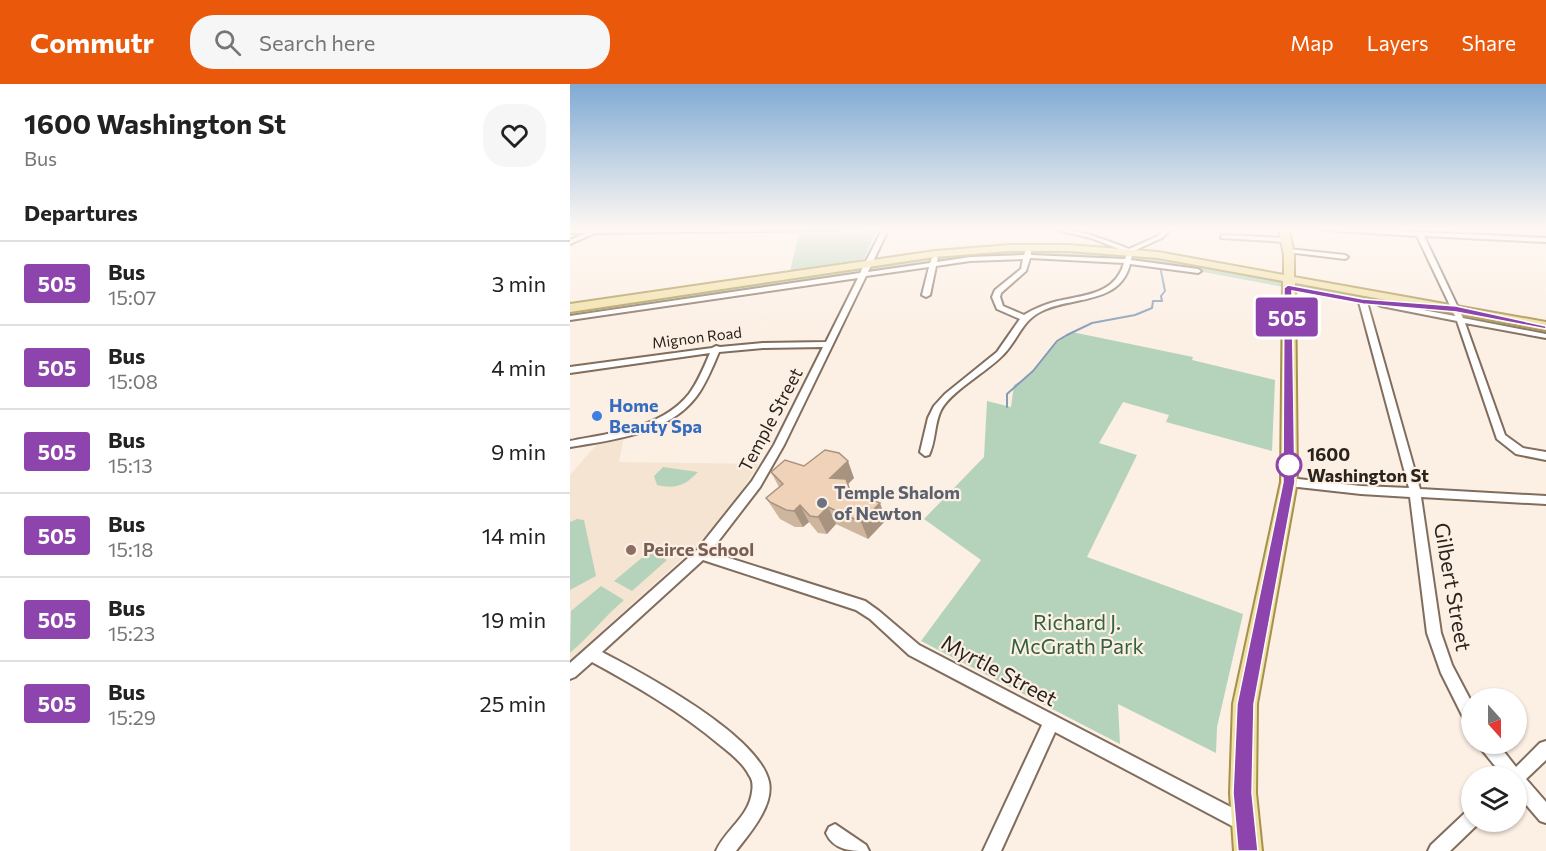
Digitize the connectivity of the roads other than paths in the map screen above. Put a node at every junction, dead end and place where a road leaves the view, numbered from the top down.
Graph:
1 (882, 266) edge
2 (933, 266) edge
3 (1025, 266) edge
4 (1127, 266) edge
5 (1174, 266) edge
6 (1187, 266) edge
7 (1288, 266) edge
8 (1434, 266) edge
9 (867, 268) junction
10 (1288, 283) junction
11 (926, 295) dead end
12 (1363, 302) junction
13 (570, 308) edge
14 (1458, 314) junction
15 (570, 318) edge
16 (1024, 318) junction
17 (1546, 326) edge
18 (1546, 336) edge
19 (829, 344) junction
20 (716, 348) junction
21 (570, 370) edge
22 (570, 444) edge
23 (925, 452) dead end
24 (1546, 456) edge
25 (1289, 482) junction
26 (1415, 492) junction
27 (1546, 500) edge
28 (700, 554) junction
29 (591, 654) junction
30 (570, 672) edge
31 (1461, 698) edge
32 (1052, 722) junction
33 (1546, 749) edge
34 (1496, 754) edge
35 (1506, 766) edge
36 (1527, 767) edge
37 (1527, 792) edge
38 (1546, 815) edge
39 (1244, 823) junction
40 (1461, 828) edge
41 (835, 833) dead end
42 (725, 851) edge
43 (860, 851) edge
44 (992, 851) edge
45 (1248, 851) edge
46 (1437, 851) edge

1 - 9 main road
2 - 11 street
3 - 16 street
4 - 16 street
5 - 10 main road
6 - 10 main road
7 - 10 main road
8 - 14 street
9 - 13 main road
9 - 15 street
9 - 19 street, Temple Street
10 - 12 main road
10 - 14 main road
10 - 25 main road
12 - 14 main road
12 - 26 street, Gilbert Street
14 - 17 main road
14 - 18 street
14 - 24 street
16 - 23 street
19 - 20 street, Mignon Road
19 - 28 street, Temple Street
20 - 21 street, Mignon Road
20 - 22 street
25 - 26 street
25 - 39 main road
26 - 27 street
26 - 31 street, Gilbert Street
28 - 29 street, Temple Street
28 - 32 street, Myrtle Street
29 - 30 street, Temple Street
29 - 42 street
32 - 39 street, Myrtle Street
32 - 44 street
33 - 36 street
34 - 35 street
37 - 38 street
39 - 45 main road
40 - 46 street
41 - 43 street

